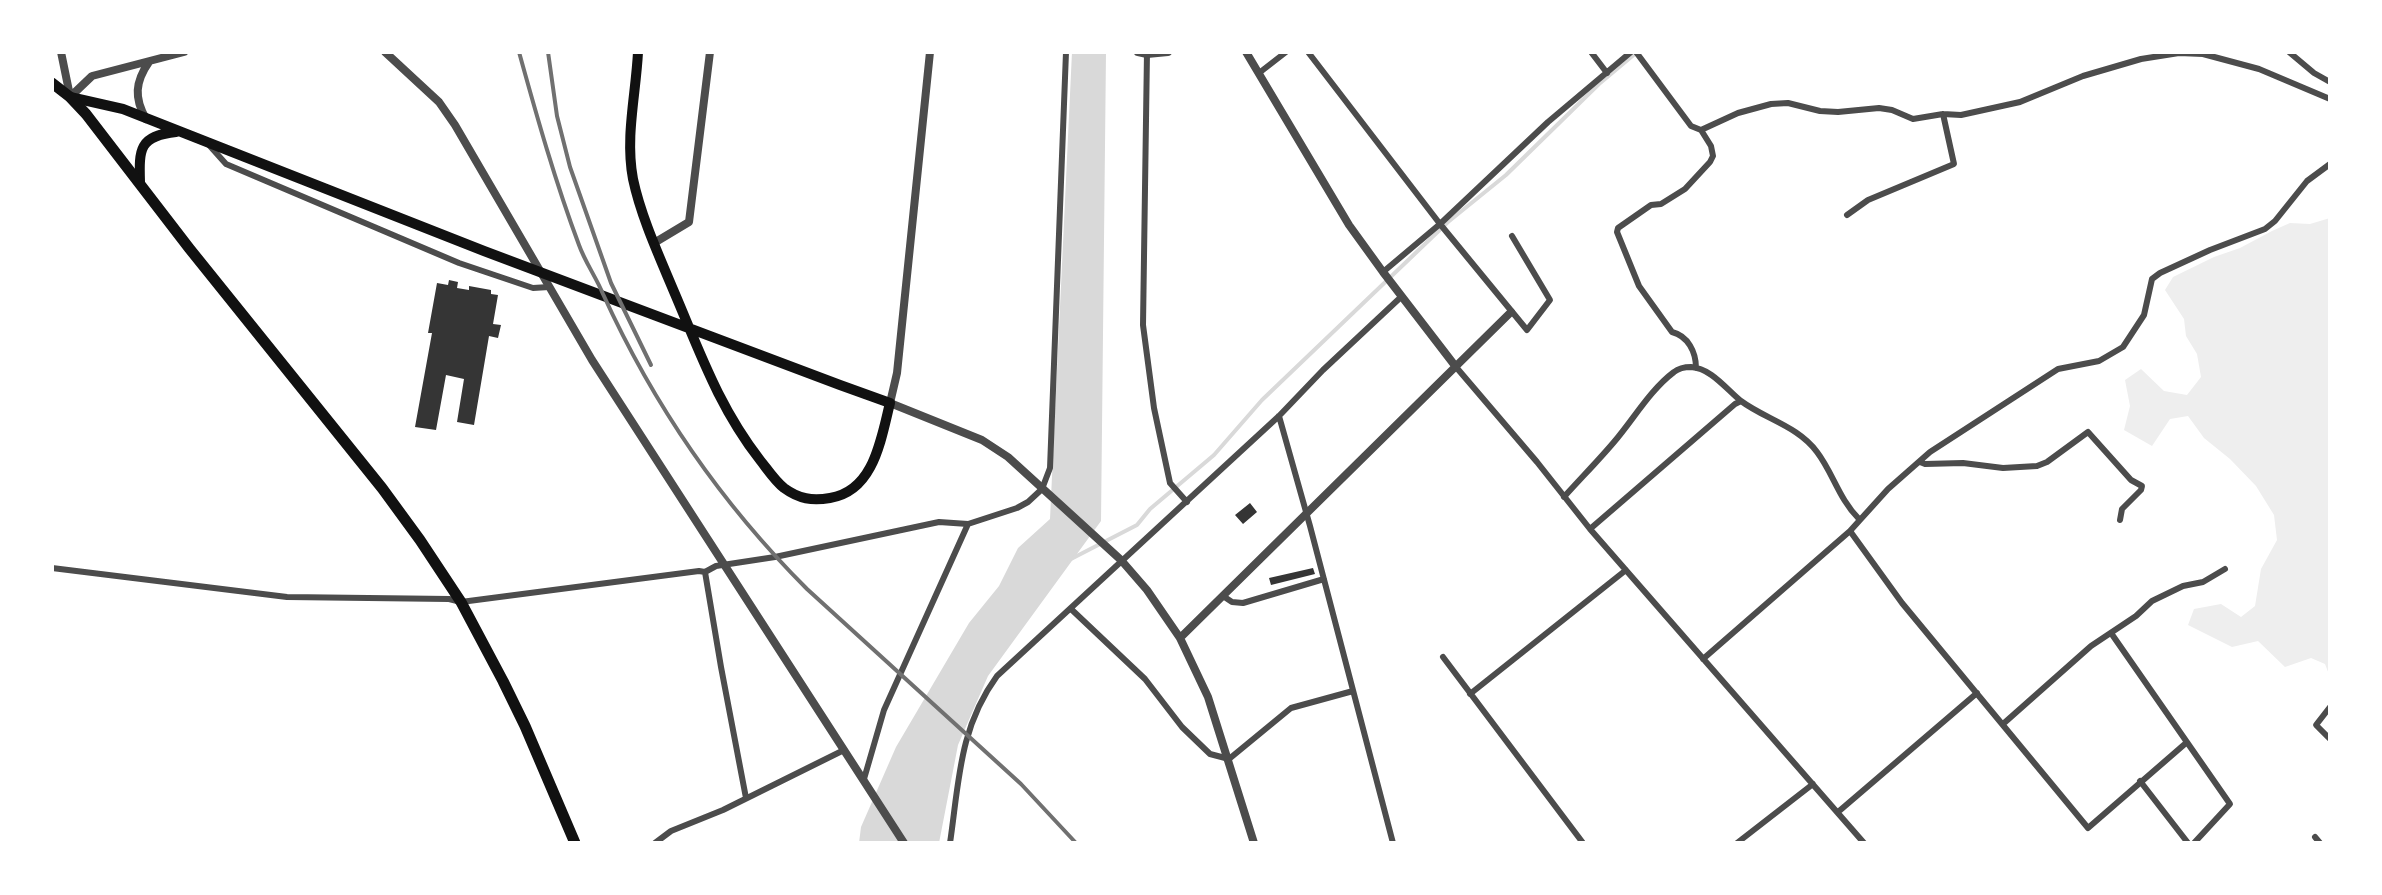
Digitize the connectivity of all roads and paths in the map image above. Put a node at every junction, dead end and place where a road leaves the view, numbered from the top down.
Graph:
1 (61, 52) edge
2 (184, 52) edge
3 (385, 52) edge
4 (638, 52) edge
5 (710, 52) edge
6 (930, 52) edge
7 (1066, 52) edge
8 (1168, 52) edge
9 (1246, 52) edge
10 (1286, 52) edge
11 (1308, 52) edge
12 (1591, 52) edge
13 (1634, 52) edge
14 (2289, 52) edge
15 (1144, 53) edge
16 (149, 61) junction
17 (1259, 73) junction
18 (1607, 73) junction
19 (2330, 82) edge
20 (52, 83) edge
21 (52, 91) edge
22 (70, 97) junction
23 (2330, 99) edge
24 (1943, 114) junction
25 (147, 119) junction
26 (1701, 130) junction
27 (182, 131) junction
28 (203, 140) junction
29 (2330, 164) edge
30 (140, 182) junction
31 (1847, 215) dead end
32 (1440, 224) junction
33 (1512, 236) dead end
34 (654, 243) junction
35 (1386, 277) junction
36 (549, 287) junction
37 (1401, 297) junction
38 (1511, 312) junction
39 (1456, 367) junction
40 (1696, 368) junction
41 (1741, 401) junction
42 (890, 403) junction
43 (1279, 416) junction
44 (1920, 462) junction
45 (1045, 492) junction
46 (1564, 497) junction
47 (1186, 500) junction
48 (1307, 514) junction
49 (1859, 519) junction
50 (2120, 520) dead end
51 (968, 524) junction
52 (1590, 529) junction
53 (1850, 531) junction
54 (1121, 560) junction
55 (725, 564) junction
56 (52, 568) edge
57 (2225, 569) dead end
58 (1626, 570) junction
59 (705, 572) junction
60 (1324, 579) junction
61 (1223, 596) junction
62 (461, 602) junction
63 (1071, 609) junction
64 (2111, 633) junction
65 (1180, 638) junction
66 (1443, 657) dead end
67 (1703, 659) junction
68 (1353, 691) junction
69 (1977, 693) junction
70 (1470, 694) junction
71 (2330, 707) edge
72 (2003, 724) junction
73 (2330, 739) edge
74 (2186, 743) junction
75 (844, 750) junction
76 (1229, 759) junction
77 (2140, 781) junction
78 (1813, 784) junction
79 (866, 785) junction
80 (746, 798) junction
81 (1838, 812) junction
82 (575, 843) edge
83 (655, 843) edge
84 (904, 843) edge
85 (950, 843) edge
86 (1254, 843) edge
87 (1393, 843) edge
88 (1583, 843) edge
89 (1737, 843) edge
90 (1864, 843) edge
91 (2191, 843) edge

1 - 22 street
2 - 16 street
3 - 36 street
4 - 34 main road
5 - 34 street
6 - 42 street
7 - 45 street
8 - 15 street
9 - 17 street
10 - 17 street
11 - 32 street
12 - 18 street
13 - 18 street
13 - 26 street
14 - 19 street
15 - 47 street
16 - 22 street
16 - 25 street
17 - 35 street
18 - 32 street
20 - 22 highway
21 - 22 highway
22 - 25 main road
22 - 30 highway
23 - 24 street
24 - 26 street
24 - 31 street
25 - 27 main road
26 - 40 street
27 - 28 main road
27 - 30 main road
28 - 36 street
28 - 42 main road
29 - 44 street
30 - 62 highway
32 - 35 street
32 - 38 street
33 - 38 street
34 - 42 main road
35 - 37 street
36 - 55 street
37 - 39 street
37 - 43 street
38 - 39 street
39 - 46 street
39 - 48 street
40 - 41 street
40 - 46 street
41 - 49 street
41 - 52 street
42 - 45 street
43 - 47 street
43 - 48 street
44 - 49 street
44 - 50 street
45 - 51 street
45 - 54 street
46 - 52 street
47 - 54 street
48 - 60 street
48 - 61 street
49 - 53 street
51 - 55 street
51 - 79 street
52 - 58 street
53 - 67 street
53 - 69 street
54 - 63 street
54 - 65 street
55 - 59 street
55 - 75 street
56 - 62 street
57 - 64 street
58 - 67 street
58 - 70 street
59 - 62 street
59 - 80 street
60 - 61 street
60 - 68 street
61 - 65 street
62 - 82 highway
63 - 76 street
63 - 85 street
64 - 72 street
64 - 74 street
65 - 76 street
66 - 70 street
67 - 78 street
68 - 76 street
68 - 87 street
69 - 72 street
69 - 81 street
70 - 88 street
71 - 73 street
72 - 77 street
74 - 77 street
74 - 91 street
75 - 79 street
75 - 80 street
76 - 86 street
77 - 91 street
78 - 81 street
78 - 89 street
79 - 84 street
80 - 83 street
81 - 90 street

